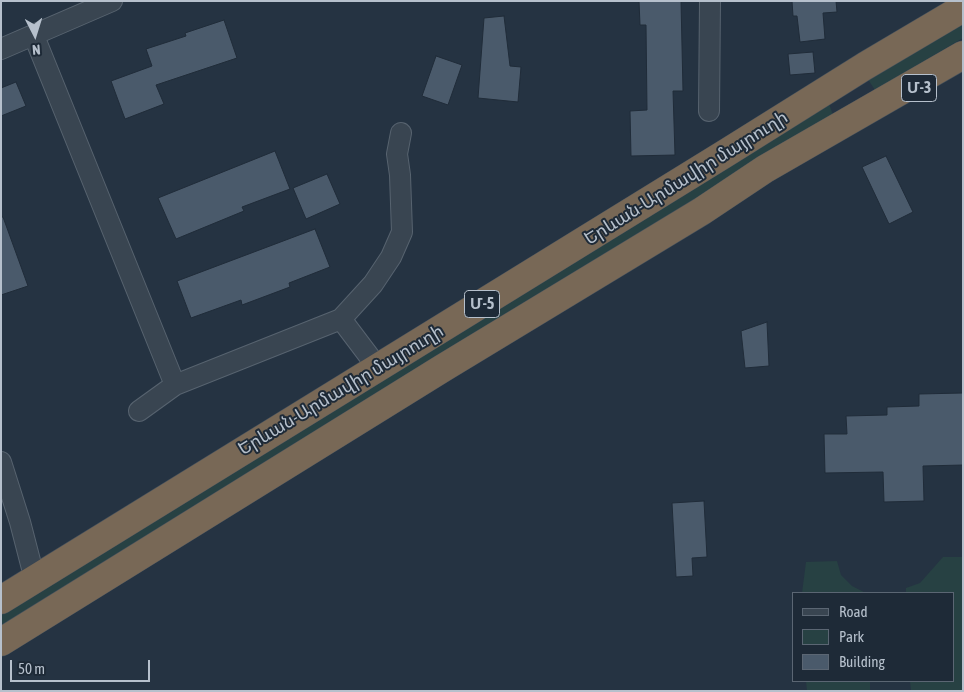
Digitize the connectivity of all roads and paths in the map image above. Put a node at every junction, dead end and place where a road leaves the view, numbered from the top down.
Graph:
1 (112, 1) edge
2 (710, 1) edge
3 (89, 6) edge
4 (963, 8) edge
5 (34, 36) junction
6 (1, 49) edge
7 (963, 55) edge
8 (865, 66) junction
9 (963, 71) edge
10 (876, 105) junction
11 (709, 111) dead end
12 (400, 133) dead end
13 (341, 319) junction
14 (378, 368) junction
15 (175, 385) junction
16 (139, 411) dead end
17 (1, 462) edge
18 (8, 505) edge
19 (35, 580) junction
20 (1, 600) edge
21 (1, 642) edge

1 - 3 street
2 - 11 street
3 - 5 street
4 - 8 highway, Երևան-Արմավիր մայրուղի / Մ-5
5 - 6 street
5 - 15 street
7 - 10 highway, Երևան-Արմավիր մայրուղի / Մ-5
8 - 10 highway
8 - 14 highway, Երևան-Արմավիր մայրուղի / Մ-5
9 - 10 highway, Մ-3
10 - 21 highway, Երևան-Արմավիր մայրուղի / Մ-5
12 - 13 street
13 - 14 street
13 - 15 street
14 - 19 highway, Երևան-Արմավիր մայրուղի / Մ-5
15 - 16 street
17 - 18 street
18 - 19 street
19 - 20 highway, Երևան-Արմավիր մայրուղի / Մ-5

